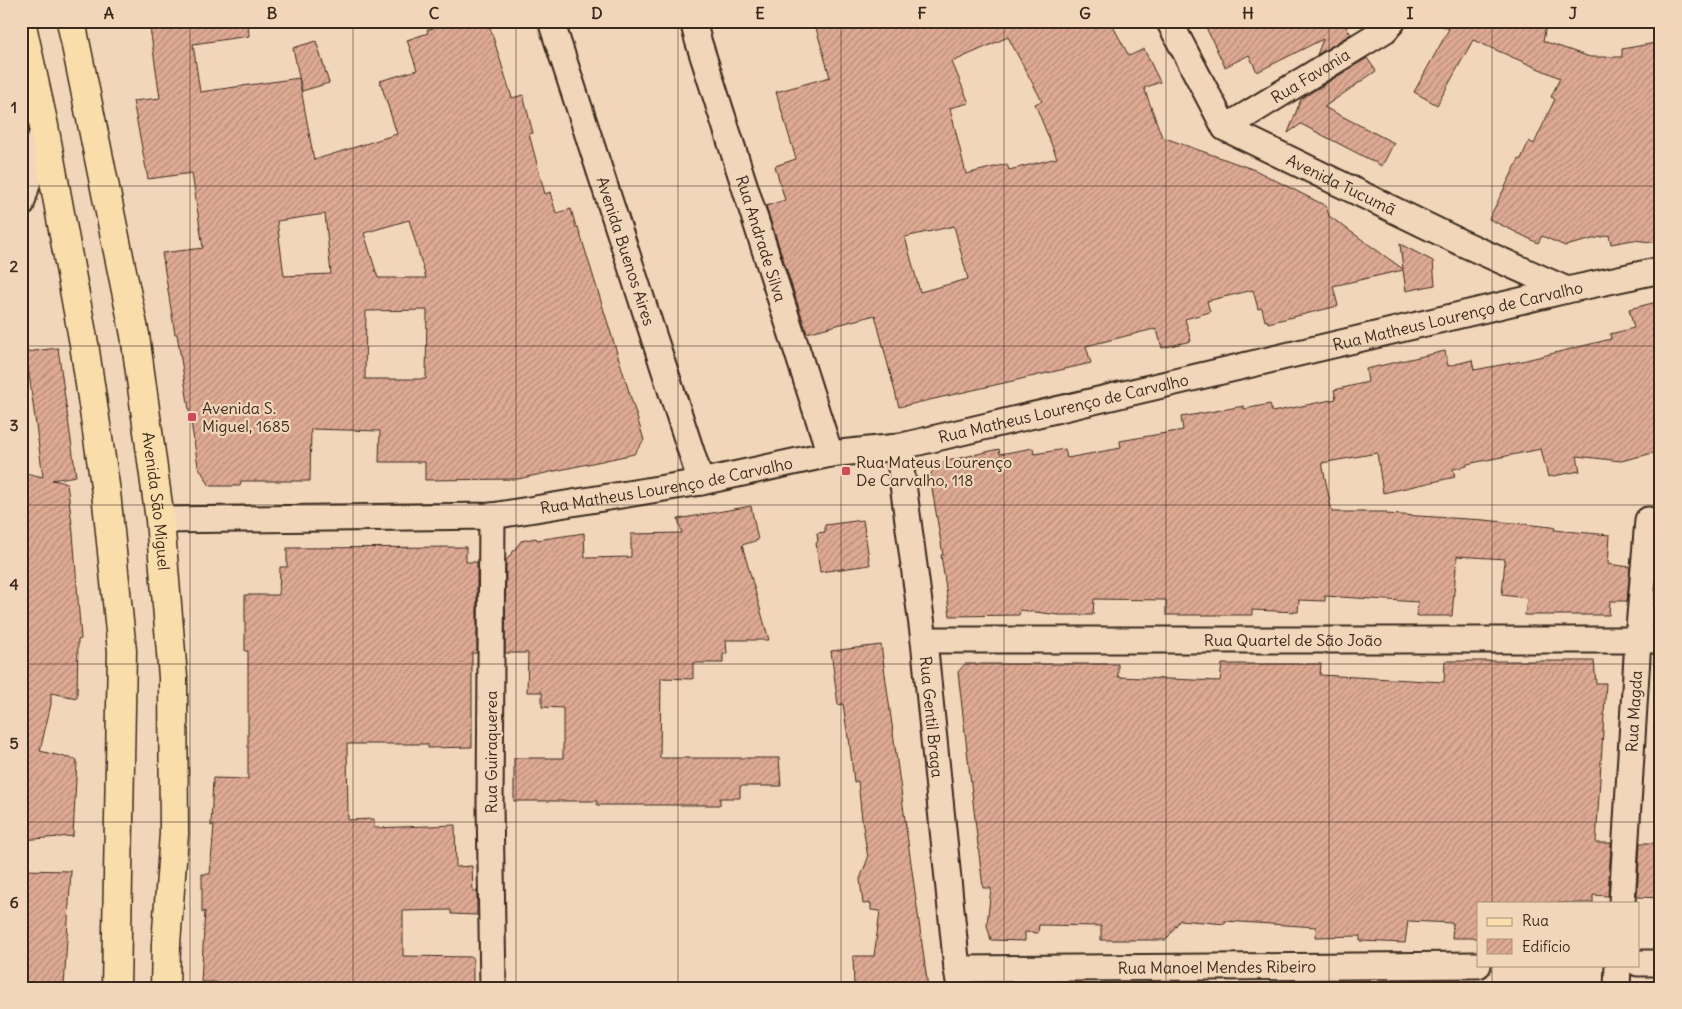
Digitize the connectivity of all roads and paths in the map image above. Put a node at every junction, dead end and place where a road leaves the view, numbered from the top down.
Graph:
1 (71, 21) edge
2 (551, 21) edge
3 (693, 21) edge
4 (1169, 21) edge
5 (1393, 21) edge
6 (21, 22) edge
7 (44, 126) junction
8 (1225, 128) junction
9 (21, 204) edge
10 (1661, 270) edge
11 (1567, 290) junction
12 (898, 447) junction
13 (830, 454) junction
14 (701, 482) junction
15 (492, 516) junction
16 (160, 520) junction
17 (1648, 520) dead end
18 (924, 640) junction
19 (1649, 640) edge
20 (1622, 902) edge
21 (1640, 963) edge
22 (1661, 963) edge
23 (1477, 965) edge
24 (1618, 966) edge
25 (958, 978) edge
26 (116, 988) edge
27 (165, 988) edge
28 (493, 988) edge
29 (1617, 988) edge

1 - 16 main road, Avenida São Miguel
2 - 14 street, Avenida Buenos Aires
3 - 13 street, Rua Andrade Silva
4 - 8 street
5 - 8 street, Rua Favania
6 - 7 main road
7 - 9 street
7 - 26 main road
8 - 11 street, Avenida Tucumã
10 - 11 street, Rua Matheus Lourenço de Carvalho
11 - 12 street, Rua Matheus Lourenço de Carvalho
12 - 13 street, Rua Matheus Lourenço de Carvalho
12 - 18 street, Rua Gentil Braga
13 - 14 street, Rua Matheus Lourenço de Carvalho
14 - 15 street, Rua Matheus Lourenço de Carvalho
15 - 16 street, Rua Matheus Lourenço de Carvalho
15 - 28 street, Rua Guiraquerea
16 - 27 main road, Avenida São Miguel
17 - 19 street, Rua Magda
18 - 19 street, Rua Quartel de São João
18 - 25 street, Rua Gentil Braga
19 - 20 street, Rua Magda
21 - 22 street
23 - 25 street, Rua Manoel Mendes Ribeiro
24 - 29 street

